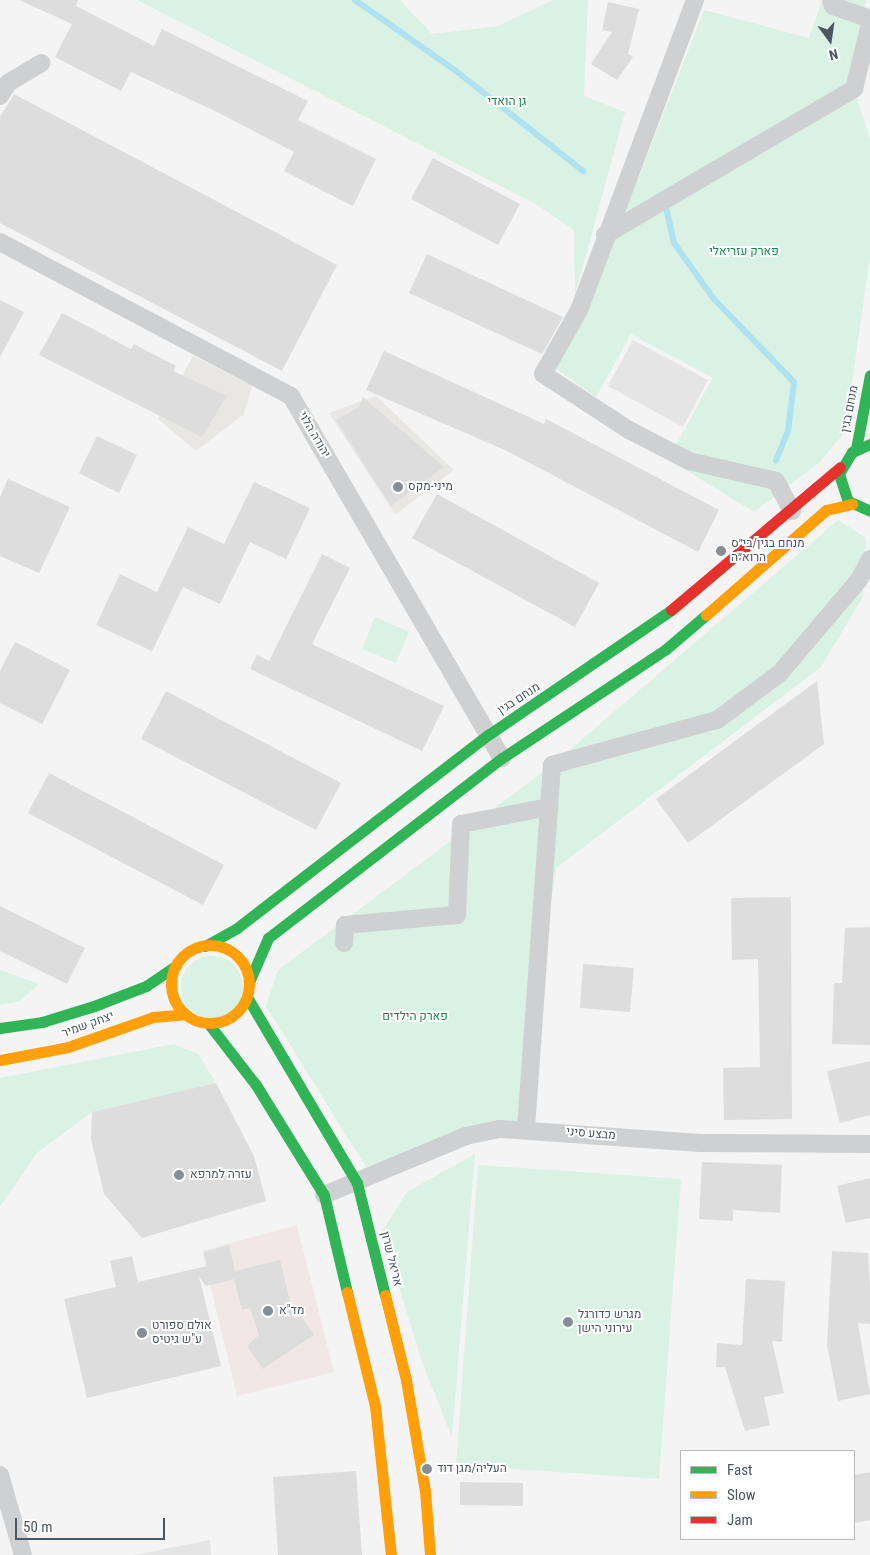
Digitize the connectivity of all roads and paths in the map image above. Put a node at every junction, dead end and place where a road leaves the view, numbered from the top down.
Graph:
1 (696, 0) edge
2 (831, 0) edge
3 (870, 19) edge
4 (870, 24) edge
5 (41, 63) dead end
6 (0, 96) edge
7 (605, 235) junction
8 (0, 242) edge
9 (870, 375) edge
10 (870, 444) edge
11 (856, 449) junction
12 (840, 467) junction
13 (852, 504) junction
14 (792, 511) junction
15 (870, 511) edge
16 (870, 559) edge
17 (488, 735) junction
18 (502, 758) junction
19 (549, 807) junction
20 (344, 943) dead end
21 (205, 946) junction
22 (176, 966) junction
23 (249, 982) junction
24 (248, 997) junction
25 (185, 1014) junction
26 (208, 1023) junction
27 (0, 1028) edge
28 (0, 1060) edge
29 (526, 1128) junction
30 (870, 1144) edge
31 (357, 1183) junction
32 (324, 1195) junction
33 (0, 1475) edge
34 (24, 1555) edge
35 (391, 1555) edge
36 (430, 1555) edge

1 - 7 street
2 - 3 street
4 - 7 street
5 - 6 street
7 - 14 street
8 - 17 street, יהודה הלוי
9 - 11 main road, מנחם בגין
10 - 11 main road
11 - 12 main road, מנחם בגין
12 - 13 main road
12 - 14 main road, מנחם בגין
13 - 15 main road
13 - 18 main road
14 - 17 main road, מנחם בגין
16 - 19 street
17 - 18 street, יהודה הלוי
17 - 21 main road, מנחם בגין
18 - 23 main road
19 - 20 street
19 - 29 street
21 - 22 main road
21 - 23 main road
22 - 25 main road
22 - 27 main road, יצחק שמיר
23 - 24 main road
24 - 26 main road
24 - 31 main road, אריאל שרון
25 - 26 main road
25 - 28 main road, יצחק שמיר
26 - 32 main road
29 - 30 street, מבצע סיני
29 - 31 street, מבצע סיני
31 - 32 street, מבצע סיני
31 - 36 main road, אריאל שרון
32 - 35 main road
33 - 34 street

